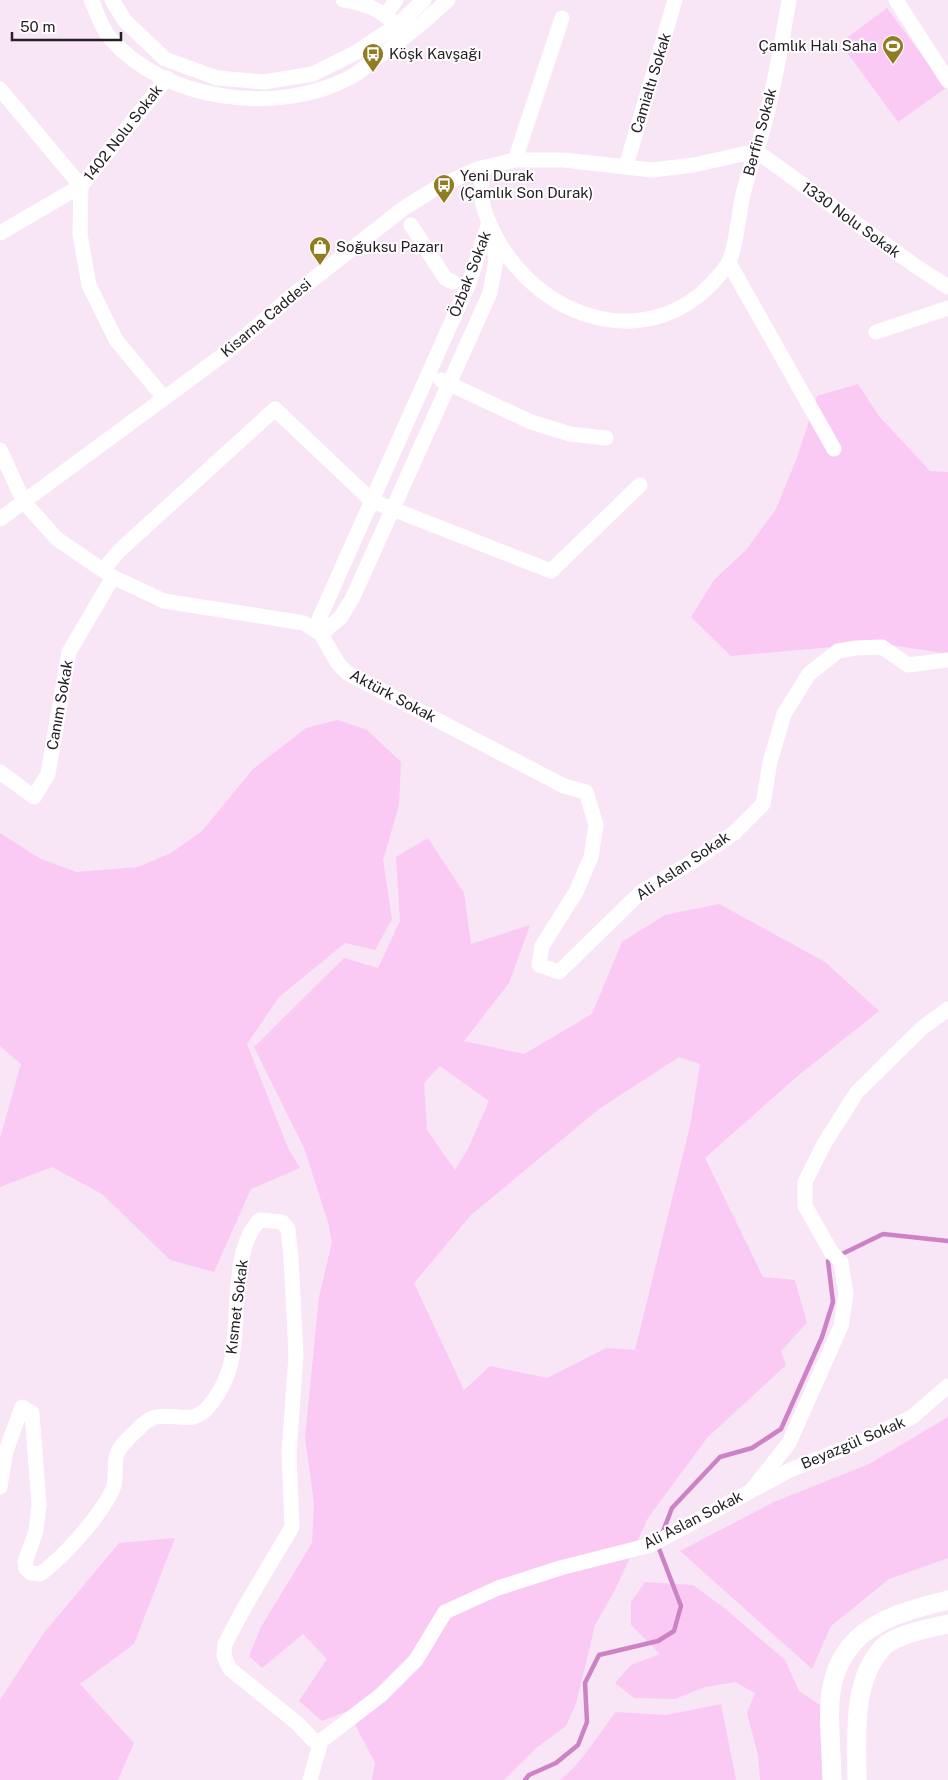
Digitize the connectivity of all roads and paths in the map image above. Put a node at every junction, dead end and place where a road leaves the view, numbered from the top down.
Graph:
1 (91, 0) edge
2 (112, 0) edge
3 (343, 0) edge
4 (396, 0) edge
5 (424, 0) edge
6 (448, 0) edge
7 (675, 0) edge
8 (790, 0) edge
9 (896, 0) edge
10 (386, 14) junction
11 (562, 18) dead end
12 (397, 25) junction
13 (408, 36) junction
14 (167, 78) junction
15 (948, 81) edge
16 (0, 89) edge
17 (756, 151) junction
18 (515, 160) junction
19 (626, 166) junction
20 (482, 168) junction
21 (80, 186) junction
22 (489, 222) junction
23 (411, 225) dead end
24 (0, 232) edge
25 (729, 263) junction
26 (453, 282) dead end
27 (948, 287) edge
28 (948, 308) edge
29 (876, 332) dead end
30 (429, 374) junction
31 (449, 384) junction
32 (164, 398) junction
33 (606, 438) dead end
34 (834, 449) dead end
35 (0, 450) edge
36 (640, 485) dead end
37 (372, 501) junction
38 (24, 502) junction
39 (392, 510) junction
40 (0, 519) edge
41 (108, 574) junction
42 (320, 634) junction
43 (948, 660) edge
44 (0, 772) edge
45 (540, 965) joint
46 (948, 1010) edge
47 (948, 1386) edge
48 (3, 1450) edge
49 (0, 1487) edge
50 (752, 1491) junction
51 (948, 1600) edge
52 (948, 1624) edge
53 (321, 1741) junction
54 (310, 1780) edge
55 (832, 1780) edge
56 (857, 1780) edge

1 - 14 street
2 - 12 street
3 - 10 street
4 - 10 street
5 - 12 street
6 - 13 street
7 - 19 street, Camialtı Sokak
8 - 17 street, Berfin Sokak
9 - 15 street
10 - 12 street
11 - 18 street
12 - 13 street
13 - 14 street
14 - 21 street, 1402 Nolu Sokak
16 - 21 street
17 - 19 street, Kisarna Caddesi
17 - 25 street, Berfin Sokak
17 - 27 street, 1330 Nolu Sokak
18 - 19 street, Kisarna Caddesi
18 - 20 street, Kisarna Caddesi
20 - 22 street
20 - 32 street, Kisarna Caddesi
21 - 24 street, 1402 Nolu Sokak
21 - 32 street
22 - 25 street
22 - 30 street, Özbak Sokak
22 - 31 street, Özbak Sokak
23 - 26 street
25 - 34 street
28 - 29 street
30 - 31 street
30 - 37 street, Özbak Sokak
31 - 33 street
31 - 39 street, Özbak Sokak
32 - 38 street, Kisarna Caddesi
35 - 38 street
36 - 39 street
37 - 39 street
37 - 41 street
37 - 42 street, Özbak Sokak
38 - 40 street, Kisarna Caddesi
38 - 41 street, Aktürk Sokak
39 - 42 street, Özbak Sokak
41 - 42 street, Aktürk Sokak
41 - 44 street, Canım Sokak
42 - 45 street, Aktürk Sokak
43 - 45 street, Ali Aslan Sokak
46 - 50 street, Ali Aslan Sokak
47 - 50 street, Beyazgül Sokak
48 - 49 street
48 - 53 street, Kısmet Sokak
50 - 53 street, Ali Aslan Sokak
51 - 55 main road
52 - 56 main road
53 - 54 street

